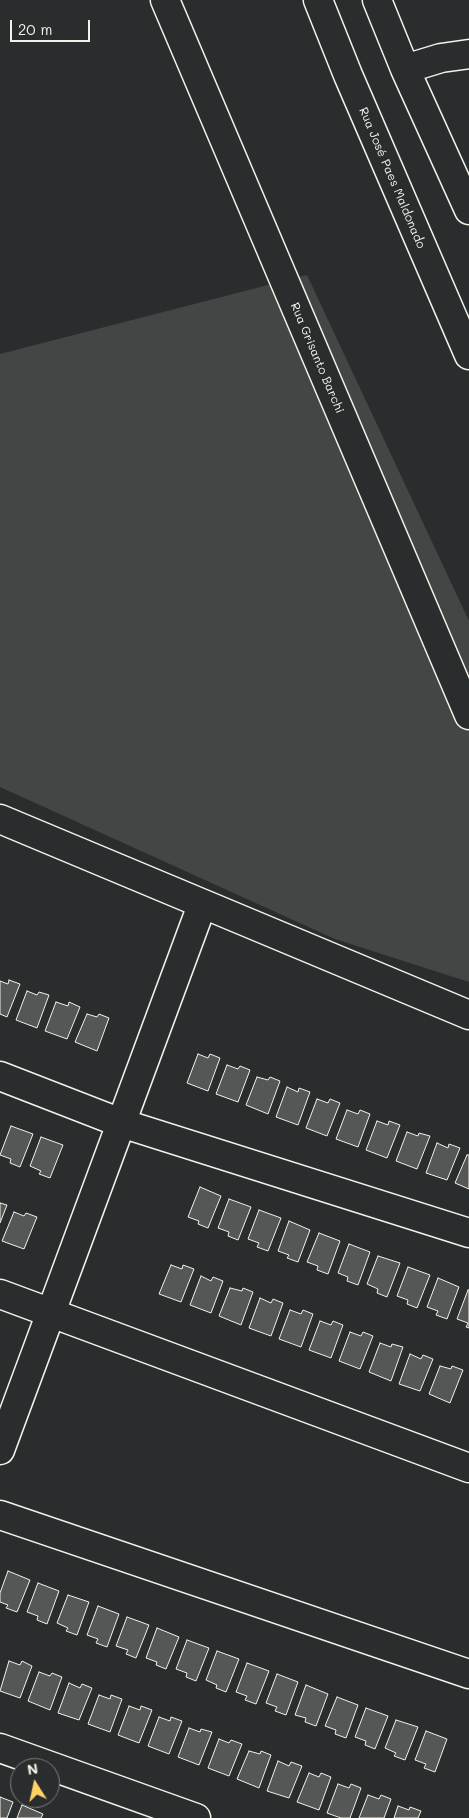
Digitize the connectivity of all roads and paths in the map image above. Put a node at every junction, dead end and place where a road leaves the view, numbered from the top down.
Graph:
1 (165, 0) edge
2 (318, 0) edge
3 (377, 0) edge
4 (469, 54) edge
5 (405, 69) junction
6 (469, 210) edge
7 (469, 355) edge
8 (469, 715) edge
9 (0, 819) edge
10 (202, 905) junction
11 (469, 1015) edge
12 (0, 1076) edge
13 (121, 1123) junction
14 (469, 1233) edge
15 (0, 1294) edge
16 (51, 1313) junction
17 (0, 1450) edge
18 (469, 1468) edge
19 (0, 1515) edge
20 (469, 1674) edge
21 (0, 1748) edge
22 (196, 1818) edge

1 - 8 street, Rua Grisanto Barchi
2 - 7 street, Rua José Paes Maldonado
3 - 5 street
4 - 5 street
5 - 6 street
9 - 10 street
10 - 11 street
10 - 13 street
12 - 13 street
13 - 14 street
13 - 16 street
15 - 16 street
16 - 17 street
16 - 18 street
19 - 20 street
21 - 22 street

